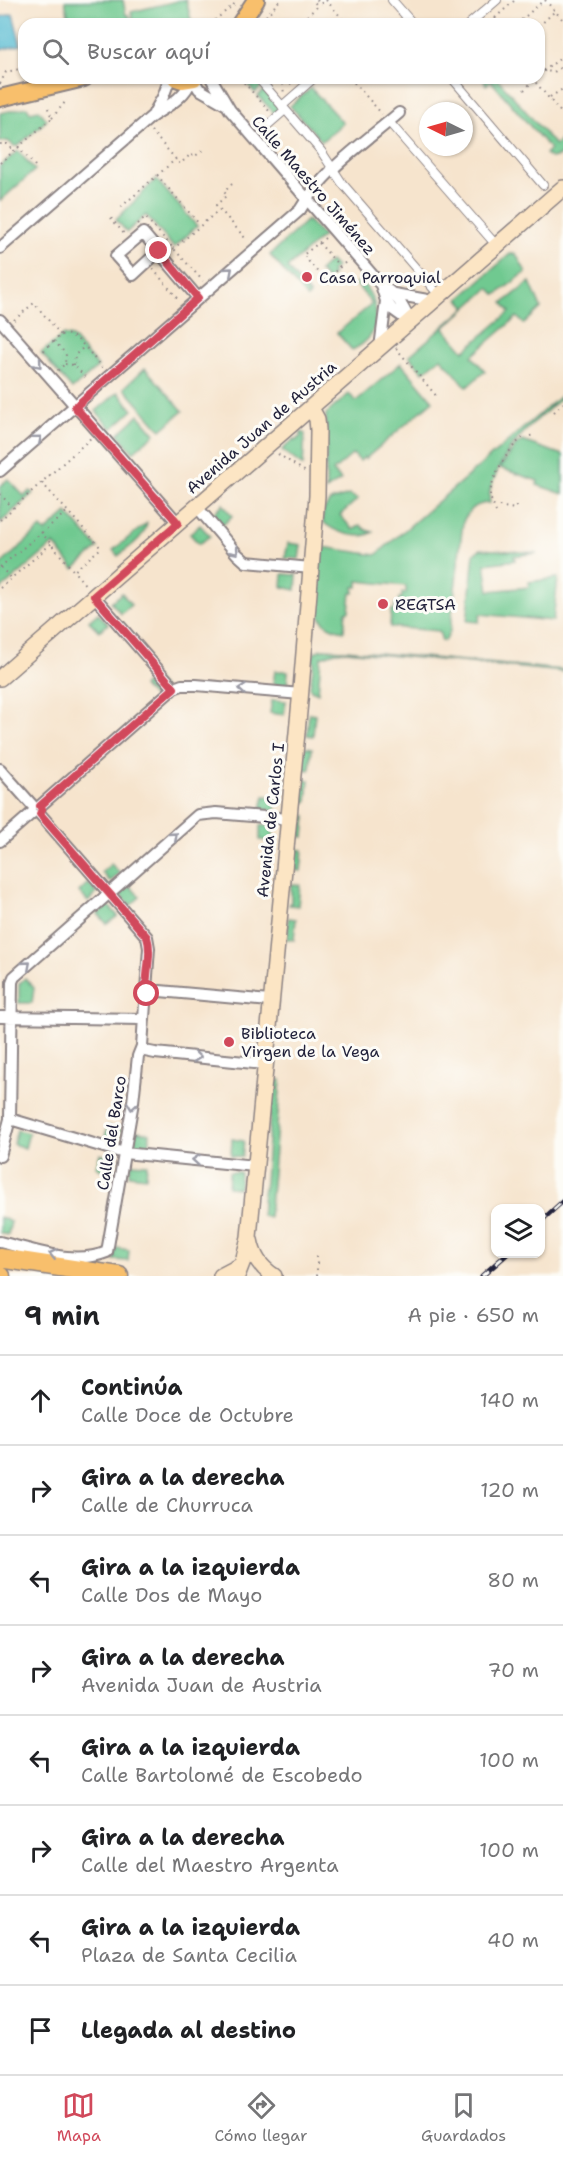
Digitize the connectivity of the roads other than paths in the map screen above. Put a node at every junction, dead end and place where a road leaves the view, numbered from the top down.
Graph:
1 (392, 0) edge
2 (497, 0) edge
3 (245, 9) edge
4 (232, 18) edge
5 (407, 18) edge
6 (476, 18) edge
7 (59, 84) edge
8 (168, 84) edge
9 (188, 84) edge
10 (194, 84) edge
11 (214, 84) edge
12 (264, 84) edge
13 (308, 84) edge
14 (457, 84) edge
15 (0, 98) edge
16 (225, 104) junction
17 (284, 106) junction
18 (399, 113) dead end
19 (389, 122) junction
20 (150, 123) junction
21 (262, 130) dead end
22 (333, 169) junction
23 (543, 185) dead end
24 (563, 188) edge
25 (307, 197) junction
26 (497, 246) junction
27 (0, 248) edge
28 (159, 251) dead end
29 (198, 298) junction
30 (390, 298) junction
31 (436, 298) junction
32 (5, 322) edge
33 (410, 322) junction
34 (380, 348) junction
35 (75, 407) junction
36 (311, 408) junction
37 (0, 471) edge
38 (197, 507) junction
39 (178, 523) junction
40 (311, 568) junction
41 (94, 596) junction
42 (0, 678) edge
43 (174, 688) junction
44 (301, 694) junction
45 (0, 769) edge
46 (36, 810) junction
47 (288, 819) junction
48 (0, 841) edge
49 (109, 893) junction
50 (147, 994) junction
51 (270, 1001) junction
52 (6, 1017) edge
53 (144, 1019) junction
54 (142, 1046) junction
55 (264, 1064) junction
56 (10, 1119) junction
57 (124, 1153) junction
58 (0, 1156) edge
59 (255, 1166) junction
60 (249, 1237) junction
61 (0, 1242) edge
62 (253, 1254) junction
63 (0, 1258) edge
64 (241, 1273) edge
65 (119, 1276) edge
66 (221, 1276) edge
67 (274, 1276) edge

1 - 5 street
2 - 6 street
3 - 4 main road
7 - 15 main road
8 - 20 street
9 - 20 street
10 - 16 street, Calle Maestro Jiménez
11 - 16 street, Calle Maestro Jiménez
12 - 17 street
13 - 17 street
14 - 23 street
16 - 25 street, Calle Maestro Jiménez
17 - 21 street
17 - 22 street
18 - 19 street
19 - 22 street
19 - 26 street
20 - 27 street
22 - 25 street
22 - 31 street
24 - 26 main road, Avenida Juan de Austria
29 -> 25 street
25 - 30 street, Calle Maestro Jiménez
26 - 31 main road, Avenida Juan de Austria
28 - 29 street
29 - 35 street
30 - 31 street
30 - 33 street, Calle Maestro Jiménez
30 - 34 street, Calle Maestro Jiménez
31 - 33 main road, Avenida Juan de Austria
32 -> 35 street
33 - 34 main road, Avenida Juan de Austria
34 - 36 main road, Avenida Juan de Austria
37 -> 35 street
35 - 39 street
36 - 38 main road, Avenida Juan de Austria
36 - 40 main road, Avenida de Carlos I
38 - 39 main road, Avenida Juan de Austria
38 -> 40 street
39 - 41 main road, Avenida Juan de Austria
40 - 44 main road, Avenida de Carlos I
41 - 42 main road, Avenida Juan de Austria
41 - 43 street
44 -> 43 street
43 - 46 street
44 - 47 main road, Avenida de Carlos I
45 - 46 street, Calle del Barco
46 - 48 street
46 - 49 street, Calle del Barco
49 -> 47 street
47 - 51 main road, Avenida de Carlos I
49 - 50 street, Calle del Barco
52 -> 49 street
50 - 51 street
50 - 53 street, Calle del Barco
51 - 55 main road, Avenida de Carlos I
52 - 53 street
52 - 56 street
53 - 54 street, Calle del Barco
54 -> 55 street
54 -> 57 street, Calle del Barco
55 - 59 main road, Avenida de Carlos I
56 - 57 street
56 - 58 street
59 -> 57 street
57 -> 61 street, Calle del Barco
59 - 60 main road, Avenida de Carlos I
60 - 62 main road, Avenida de Carlos I
60 - 64 main road, Avenida de Carlos I
62 - 64 main road
62 - 67 main road
63 - 65 highway
64 - 66 main road

